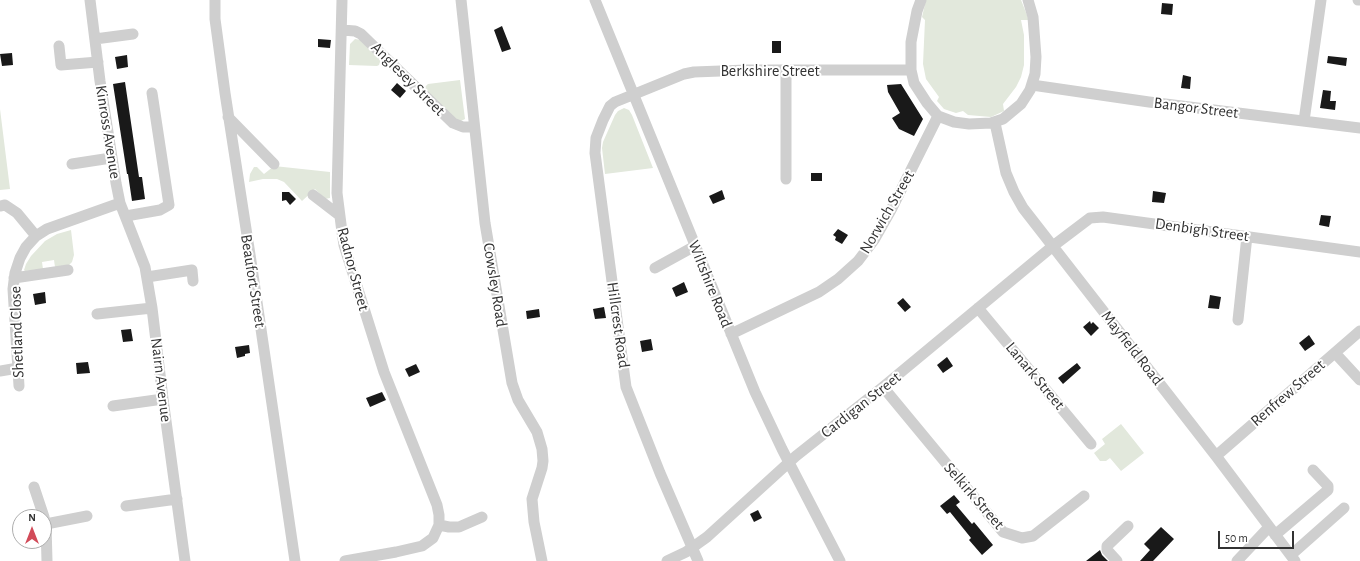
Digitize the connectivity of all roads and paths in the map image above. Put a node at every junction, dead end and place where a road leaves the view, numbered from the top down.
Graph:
1 (90, 0) edge
2 (215, 0) edge
3 (342, 0) edge
4 (461, 0) edge
5 (595, 0) edge
6 (921, 0) edge
7 (1028, 0) edge
8 (1321, 0) edge
9 (342, 30) junction
10 (133, 34) dead end
11 (95, 39) junction
12 (59, 46) dead end
13 (98, 62) junction
14 (911, 70) junction
15 (786, 71) junction
16 (1032, 85) junction
17 (152, 94) dead end
18 (633, 94) junction
19 (938, 116) junction
20 (228, 117) junction
21 (1304, 121) junction
22 (995, 123) junction
23 (474, 127) junction
24 (1360, 128) edge
25 (111, 158) junction
26 (72, 164) dead end
27 (274, 164) dead end
28 (786, 179) dead end
29 (313, 195) dead end
30 (120, 203) junction
31 (0, 206) edge
32 (339, 214) junction
33 (126, 216) junction
34 (36, 236) junction
35 (1248, 236) junction
36 (695, 246) junction
37 (1053, 246) junction
38 (1360, 252) edge
39 (655, 268) dead end
40 (68, 270) dead end
41 (147, 277) junction
42 (14, 278) junction
43 (193, 281) dead end
44 (152, 308) junction
45 (978, 308) junction
46 (97, 314) dead end
47 (1238, 320) dead end
48 (1360, 331) edge
49 (731, 334) junction
50 (1335, 353) junction
51 (18, 368) junction
52 (0, 370) edge
53 (1360, 380) edge
54 (19, 386) dead end
55 (883, 387) junction
56 (163, 400) junction
57 (112, 406) dead end
58 (1092, 444) dead end
59 (1216, 456) junction
60 (789, 463) junction
61 (1313, 470) dead end
62 (34, 487) dead end
63 (1084, 496) dead end
64 (177, 499) junction
65 (126, 506) dead end
66 (1344, 508) dead end
67 (41, 509) edge
68 (87, 516) dead end
69 (482, 517) dead end
70 (52, 519) edge
71 (439, 525) junction
72 (1128, 526) dead end
73 (1272, 531) junction
74 (692, 548) junction
75 (46, 549) edge
76 (1293, 558) edge
77 (47, 561) edge
78 (185, 561) edge
79 (295, 561) edge
80 (345, 561) edge
81 (542, 561) edge
82 (667, 561) edge
83 (698, 561) edge
84 (840, 561) edge
85 (1117, 561) edge
86 (1237, 561) edge

1 - 11 street, Kinross Avenue
2 - 20 street, Beaufort Street
3 - 9 street, Radnor Street
4 - 23 street, Cowsley Road
5 - 18 street, Wiltshire Road
6 - 14 street
7 - 16 street
8 - 21 street
9 - 23 street, Anglesey Street
9 - 32 street, Radnor Street
10 - 11 street
11 - 13 street, Kinross Avenue
12 - 13 street, Kinross Avenue
13 - 25 street, Kinross Avenue
14 - 15 street, Berkshire Street
14 - 19 street
15 - 18 street, Berkshire Street
15 - 28 street
16 - 21 street, Bangor Street
16 - 22 street
17 - 33 street
18 - 36 street, Wiltshire Road
18 - 74 street, Hillcrest Road
19 - 22 street
19 - 49 street, Norwich Street
20 - 27 street
20 - 79 street, Beaufort Street
21 - 24 street, Bangor Street
22 - 37 street, Mayfield Road
23 - 81 street, Cowsley Road
25 - 26 street
25 - 30 street, Kinross Avenue
29 - 32 street
30 - 33 street, Nairn Avenue
30 - 34 street, Shetland Close
31 - 34 street
32 - 71 street, Radnor Street
33 - 41 street, Nairn Avenue
34 - 42 street, Shetland Close
35 - 37 street, Denbigh Street
35 - 38 street, Denbigh Street
35 - 47 street
36 - 39 street
36 - 49 street, Wiltshire Road
37 - 45 street, Cardigan Street
37 - 59 street, Mayfield Road
40 - 42 street
41 - 43 street
41 - 44 street, Nairn Avenue
42 - 51 street, Shetland Close
44 - 46 street
44 - 56 street, Nairn Avenue
45 - 55 street, Cardigan Street
45 - 58 street, Lanark Street
48 - 50 street, Renfrew Street
49 - 60 street, Wiltshire Road
50 - 53 street
50 - 59 street, Renfrew Street
51 - 52 street
51 - 54 street, Shetland Close
55 - 60 street, Cardigan Street
55 - 63 street, Selkirk Street
56 - 57 street
56 - 64 street, Nairn Avenue
59 - 73 street, Mayfield Road
60 - 74 street, Cardigan Street
60 - 84 street, Wiltshire Road
61 - 73 street
62 - 67 street
64 - 65 street
64 - 78 street, Nairn Avenue
66 - 76 street
68 - 70 street
69 - 71 street
71 - 80 street
72 - 85 street
73 - 76 street, Mayfield Road
73 - 86 street
74 - 82 street, Cardigan Street
74 - 83 street, Hillcrest Road
75 - 77 street

